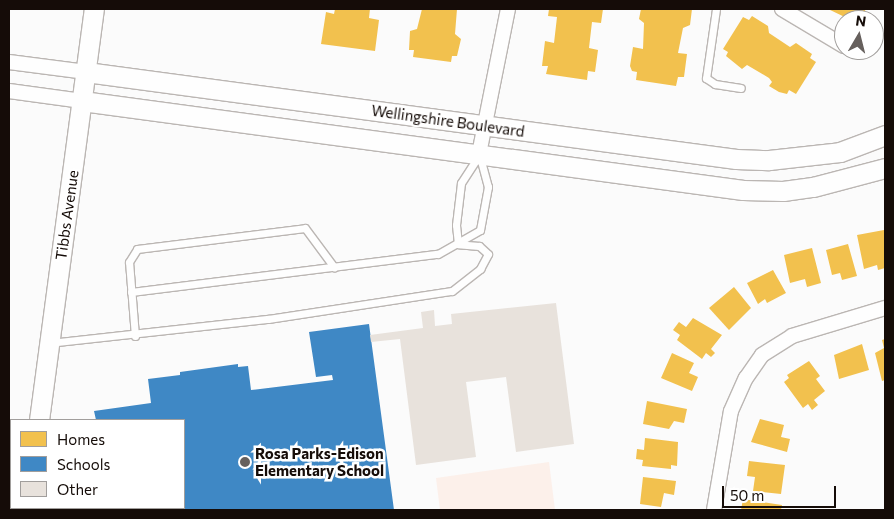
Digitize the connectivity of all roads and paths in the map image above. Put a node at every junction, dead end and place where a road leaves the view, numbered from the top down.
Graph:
1 (94, 9) edge
2 (508, 9) edge
3 (716, 9) edge
4 (782, 9) edge
5 (834, 40) edge
6 (9, 62) edge
7 (86, 72) junction
8 (741, 88) dead end
9 (9, 91) edge
10 (82, 101) junction
11 (486, 127) junction
12 (885, 135) edge
13 (479, 154) junction
14 (885, 168) edge
15 (458, 244) junction
16 (334, 267) junction
17 (131, 292) junction
18 (885, 308) edge
19 (135, 336) junction
20 (49, 343) junction
21 (39, 419) edge
22 (714, 510) edge

1 - 7 street, Tibbs Avenue
2 - 11 street
3 - 8 lane
4 - 5 street
6 - 7 street, Wellingshire Boulevard
7 - 10 street, Tibbs Avenue
7 - 11 street, Wellingshire Boulevard
9 - 10 street, Wellingshire Boulevard
10 - 13 street, Wellingshire Boulevard
10 - 20 street, Tibbs Avenue
11 - 12 street, Wellingshire Boulevard
11 - 13 street
13 - 14 street, Wellingshire Boulevard
13 - 15 lane
13 - 15 lane
15 - 16 lane
15 - 19 lane
16 - 17 lane
16 - 17 lane
17 - 19 lane
18 - 22 street
19 - 20 lane
20 - 21 street, Tibbs Avenue

